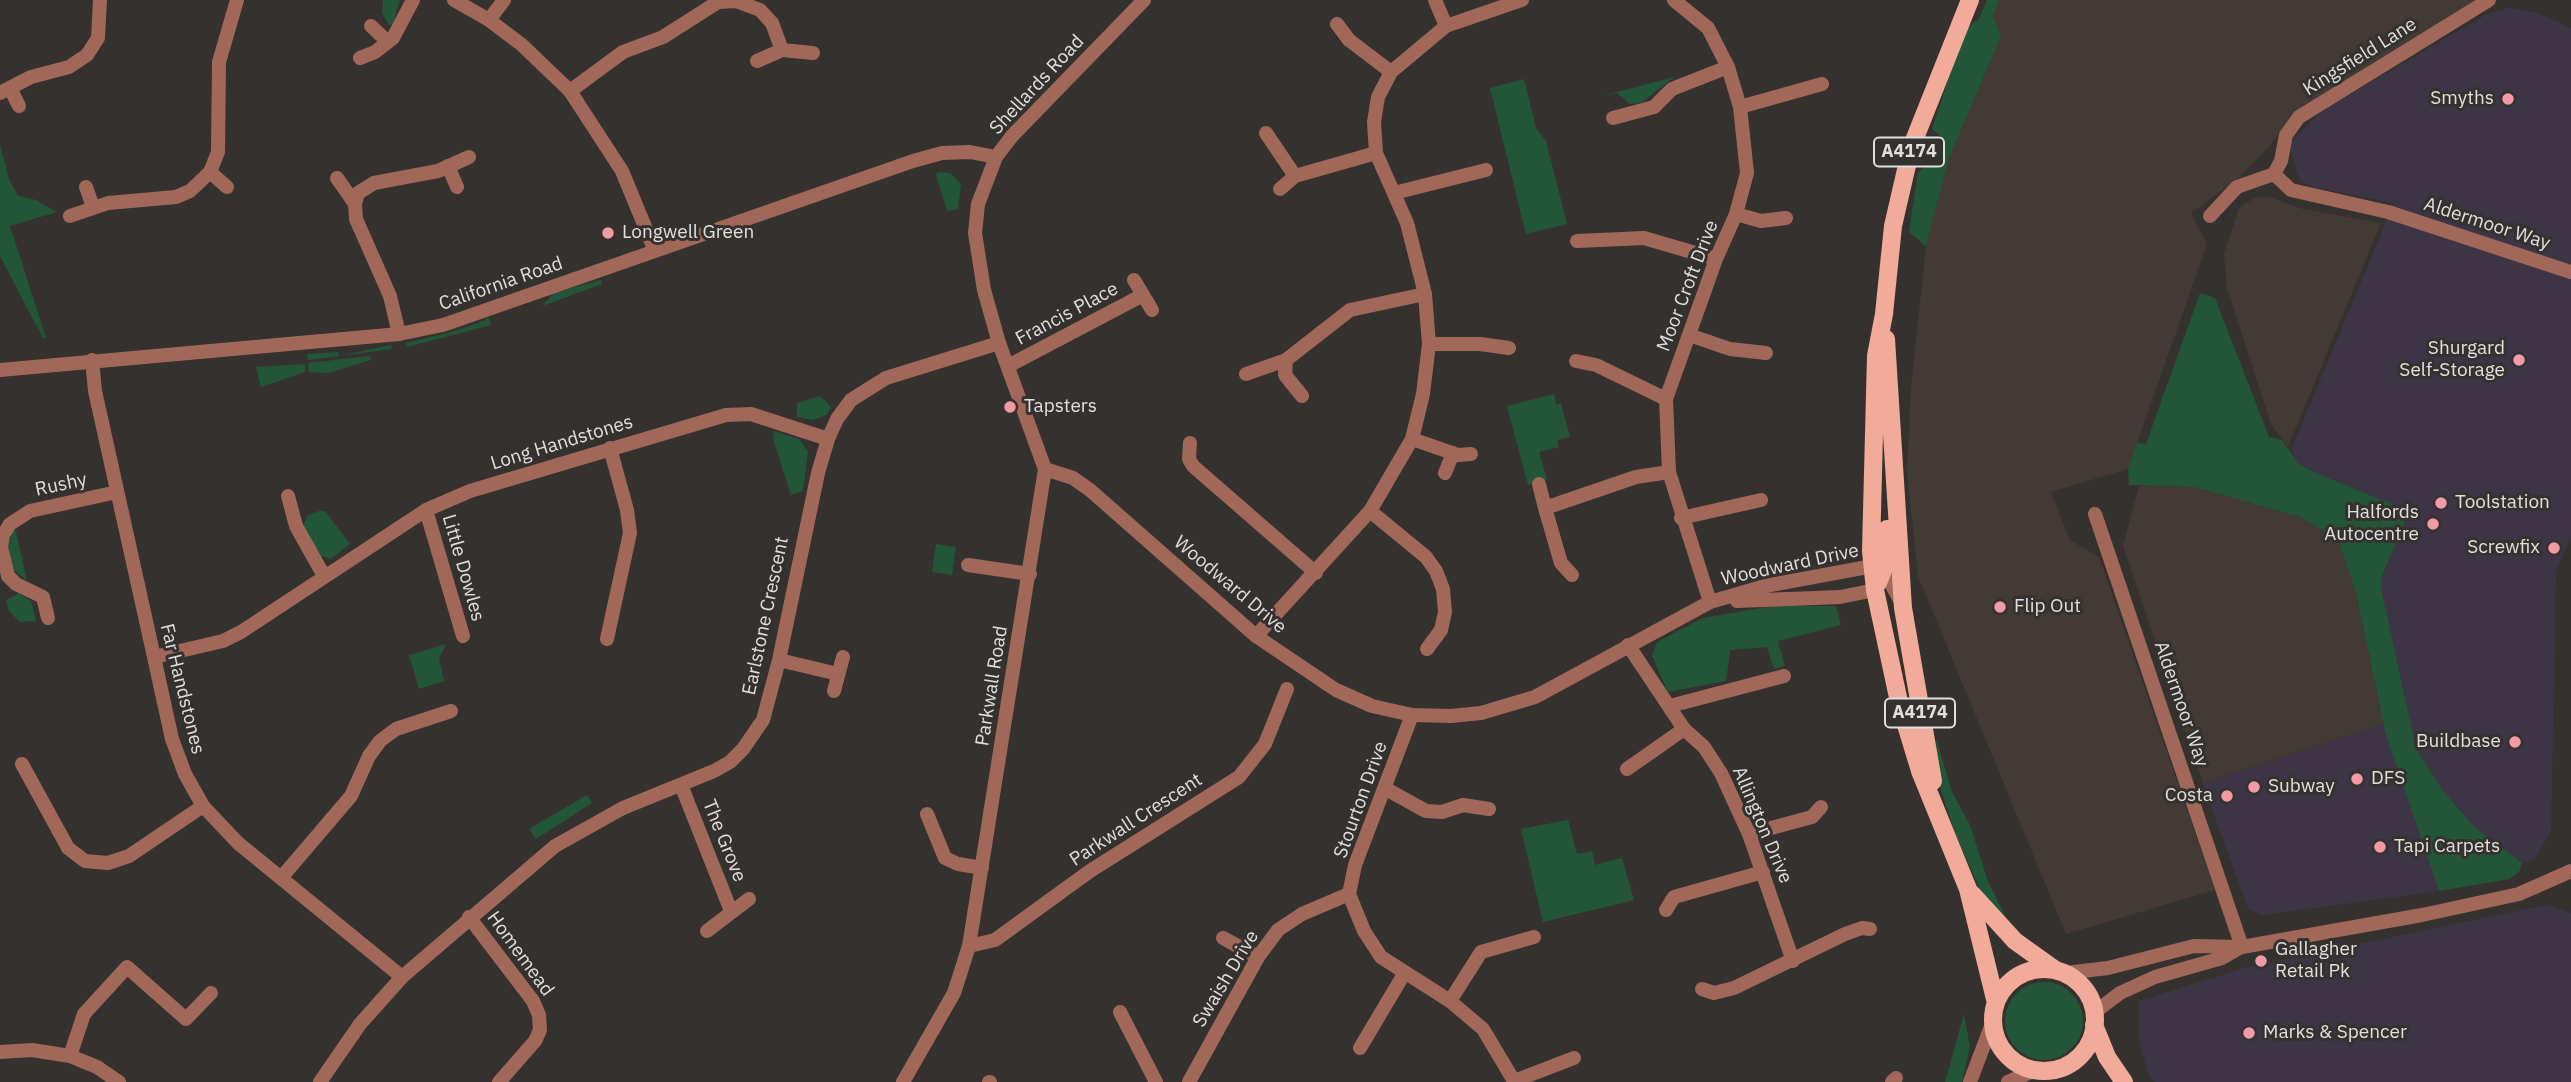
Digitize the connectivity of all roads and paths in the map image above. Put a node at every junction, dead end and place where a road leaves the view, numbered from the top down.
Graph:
1 (100, 0) edge
2 (237, 0) edge
3 (413, 0) edge
4 (454, 0) edge
5 (503, 0) edge
6 (1144, 0) edge
7 (1435, 0) edge
8 (1522, 0) edge
9 (1674, 0) edge
10 (1970, 0) edge
11 (2489, 0) edge
12 (489, 20) junction
13 (1336, 24) dead end
14 (371, 26) dead end
15 (1446, 26) junction
16 (388, 42) junction
17 (782, 50) junction
18 (813, 53) dead end
19 (360, 58) dead end
20 (757, 61) dead end
21 (1728, 67) junction
22 (1391, 72) junction
23 (1822, 84) dead end
24 (5, 90) edge
25 (570, 91) junction
26 (19, 106) dead end
27 (1740, 107) junction
28 (1613, 118) dead end
29 (1265, 133) dead end
30 (1376, 153) junction
31 (469, 157) dead end
32 (996, 157) junction
33 (449, 166) junction
34 (1486, 170) dead end
35 (210, 172) junction
36 (2274, 174) junction
37 (1295, 176) junction
38 (337, 178) dead end
39 (86, 187) dead end
40 (227, 187) dead end
41 (457, 187) dead end
42 (1280, 189) dead end
43 (1394, 193) junction
44 (355, 204) junction
45 (93, 207) junction
46 (1736, 214) junction
47 (70, 216) dead end
48 (2210, 216) dead end
49 (1786, 218) dead end
50 (1577, 241) dead end
51 (655, 251) junction
52 (1716, 259) junction
53 (2571, 272) edge
54 (1134, 280) dead end
55 (984, 290) joint
56 (1425, 294) junction
57 (1143, 295) junction
58 (1152, 310) dead end
59 (1884, 314) junction
60 (399, 334) junction
61 (1689, 335) junction
62 (999, 343) junction
63 (1429, 344) junction
64 (1509, 348) dead end
65 (1766, 353) dead end
66 (92, 360) junction
67 (1286, 360) junction
68 (1576, 361) dead end
69 (1008, 366) junction
70 (0, 370) edge
71 (1246, 374) dead end
72 (1302, 396) dead end
73 (1666, 399) junction
74 (1892, 425) junction
75 (828, 439) junction
76 (1412, 439) junction
77 (1190, 443) dead end
78 (610, 448) junction
79 (1453, 453) junction
80 (1471, 454) dead end
81 (1045, 469) junction
82 (1445, 472) dead end
83 (1669, 472) junction
84 (1539, 484) dead end
85 (117, 492) junction
86 (288, 496) dead end
87 (1762, 500) dead end
88 (1545, 509) junction
89 (426, 510) junction
90 (1370, 511) junction
91 (2095, 514) dead end
92 (1681, 518) junction
93 (968, 565) dead end
94 (1316, 573) junction
95 (1030, 574) junction
96 (1572, 575) dead end
97 (324, 576) junction
98 (1877, 576) junction
99 (1710, 603) junction
100 (1902, 603) junction
101 (48, 618) dead end
102 (463, 636) dead end
103 (1256, 636) junction
104 (607, 639) dead end
105 (1628, 645) junction
106 (1427, 649) dead end
107 (153, 657) junction
108 (843, 657) dead end
109 (779, 660) junction
110 (838, 674) junction
111 (1784, 676) dead end
112 (1287, 689) dead end
113 (834, 691) dead end
114 (1670, 706) junction
115 (451, 711) dead end
116 (1412, 715) junction
117 (1684, 729) junction
118 (22, 764) dead end
119 (1627, 769) dead end
120 (681, 785) junction
121 (1386, 789) junction
122 (203, 806) junction
123 (1821, 807) dead end
124 (1489, 809) dead end
125 (927, 814) dead end
126 (1941, 822) junction
127 (1749, 834) junction
128 (982, 868) junction
129 (2571, 871) edge
130 (1763, 872) junction
131 (281, 878) junction
132 (1968, 889) junction
133 (1349, 894) junction
134 (749, 899) dead end
135 (1667, 910) dead end
136 (731, 911) junction
137 (469, 917) junction
138 (1870, 929) dead end
139 (706, 931) dead end
140 (1534, 937) dead end
141 (1223, 938) dead end
142 (969, 946) junction
143 (2242, 947) junction
144 (1258, 957) junction
145 (1793, 961) junction
146 (2061, 972) junction
147 (1404, 974) junction
148 (402, 977) junction
149 (1702, 989) dead end
150 (211, 993) dead end
151 (1450, 1001) junction
152 (1120, 1012) dead end
153 (1994, 1012) junction
154 (2095, 1019) junction
155 (1360, 1048) dead end
156 (0, 1052) edge
157 (70, 1056) junction
158 (1574, 1058) dead end
159 (2041, 1071) junction
160 (1513, 1081) edge
161 (119, 1082) edge
162 (320, 1082) edge
163 (499, 1082) edge
164 (902, 1082) edge
165 (1156, 1082) edge
166 (1189, 1082) edge
167 (1970, 1082) edge
168 (2007, 1082) edge
169 (2065, 1082) edge
170 (2123, 1082) edge

1 - 24 street
2 - 35 street
3 - 16 street
4 - 12 street
5 - 12 street
6 - 32 street, Shellards Road
7 - 15 street
8 - 15 street
9 - 21 street, Moor Croft Drive
10 - 59 main road, A4174
11 - 36 street, Kingsfield Lane
12 - 25 street
13 - 22 street
14 - 16 street
15 - 22 street
16 - 19 street
17 - 18 street
17 - 20 street
17 - 25 street
21 - 27 street, Moor Croft Drive
21 - 28 street
22 - 30 street
23 - 27 street
24 - 26 street
25 - 51 street
27 - 46 street, Moor Croft Drive
29 - 37 street
30 - 37 street
30 - 43 street
31 - 33 street
32 - 51 street, California Road
32 - 55 street, Shellards Road
33 - 41 street
33 - 44 street
34 - 43 street
35 - 40 street
35 - 45 street
36 - 48 street
36 - 53 street, Aldermoor Way
37 - 42 street
38 - 44 street
39 - 45 street
43 - 56 street
44 - 60 street
45 - 47 street
46 - 49 street
46 - 52 street, Moor Croft Drive
50 - 52 street
51 - 60 street, California Road
52 - 61 street, Moor Croft Drive
54 - 57 street, Francis Place
55 - 62 street, Parkwall Road
56 - 63 street
56 - 67 street
57 - 58 street, Francis Place
57 - 69 street, Francis Place
59 - 74 main road, A4174
59 - 98 main road, A4174
60 - 66 street, California Road
61 - 65 street
61 - 73 street, Moor Croft Drive
62 - 69 street, Parkwall Road
62 - 75 street, Earlstone Crescent
63 - 64 street
63 - 76 street
66 - 70 street, California Road
66 - 85 street, Far Handstones
67 - 71 street
67 - 72 street
68 - 73 street
69 - 81 street, Parkwall Road
73 - 83 street, Moor Croft Drive
74 - 98 main road, A4174
74 - 100 main road, A4174
75 - 78 street, Long Handstones
75 - 109 street, Earlstone Crescent
76 - 79 street
76 - 90 street
77 - 94 street
78 - 89 street, Long Handstones
78 - 104 street
79 - 80 street
79 - 82 street
81 - 95 street, Parkwall Road
81 - 103 street, Woodward Drive
83 - 88 street
83 - 92 street, Moor Croft Drive
84 - 88 street
85 - 101 street, Rushy
85 - 107 street, Far Handstones
86 - 97 street
87 - 92 street
88 - 96 street
89 - 97 street, Long Handstones
89 - 102 street, Little Dowles
90 - 94 street
90 - 106 street
91 - 143 street, Aldermoor Way
92 - 99 street, Moor Croft Drive
93 - 95 street
94 - 103 street
95 - 128 street, Parkwall Road
97 - 107 street, Long Handstones
98 - 99 street, Woodward Drive
98 - 99 street, Woodward Drive
98 - 100 street, Woodward Drive
98 - 126 main road, A4174
99 - 105 street, Woodward Drive
100 - 126 main road, A4174
103 - 116 street, Woodward Drive
105 - 114 street, Allington Drive
105 - 116 street, Woodward Drive
107 - 122 street, Far Handstones
108 - 110 street
109 - 110 street
109 - 120 street, Earlstone Crescent
110 - 113 street
111 - 114 street
112 - 142 street, Parkwall Crescent
114 - 117 street, Allington Drive
115 - 131 street
116 - 121 street, Stourton Drive
117 - 119 street
117 - 127 street, Allington Drive
118 - 122 street
120 - 136 street, The Grove
120 - 137 street, Earlstone Crescent
121 - 124 street
121 - 133 street, Stourton Drive
122 - 131 street, Far Handstones
123 - 127 street
125 - 128 street
126 - 132 main road, A4174
127 - 130 street, Allington Drive
128 - 142 street, Parkwall Road
129 - 143 street
130 - 135 street
130 - 145 street, Allington Drive
131 - 148 street, Far Handstones
132 - 146 main road, A4174
132 - 153 main road, A4174
133 - 144 street, Swaish Drive
133 - 147 street
134 - 136 street, The Grove
136 - 139 street, The Grove
137 - 148 street, Earlstone Crescent
137 - 163 street, Homemead
138 - 145 street
140 - 151 street
141 - 144 street
142 - 164 street, Parkwall Road
143 - 146 street
143 - 154 street
144 - 166 street, Swaish Drive
145 - 149 street
146 - 153 main road
146 - 154 main road, A4174
147 - 151 street
147 - 155 street
148 - 162 street, Earlstone Crescent
150 - 157 street
151 - 160 street
152 - 165 street
153 - 159 main road, A4174
153 - 167 street
154 - 159 main road
154 - 170 main road, A4174
156 - 157 street
157 - 161 street
158 - 160 street
159 - 168 street
159 - 169 main road, A4174

